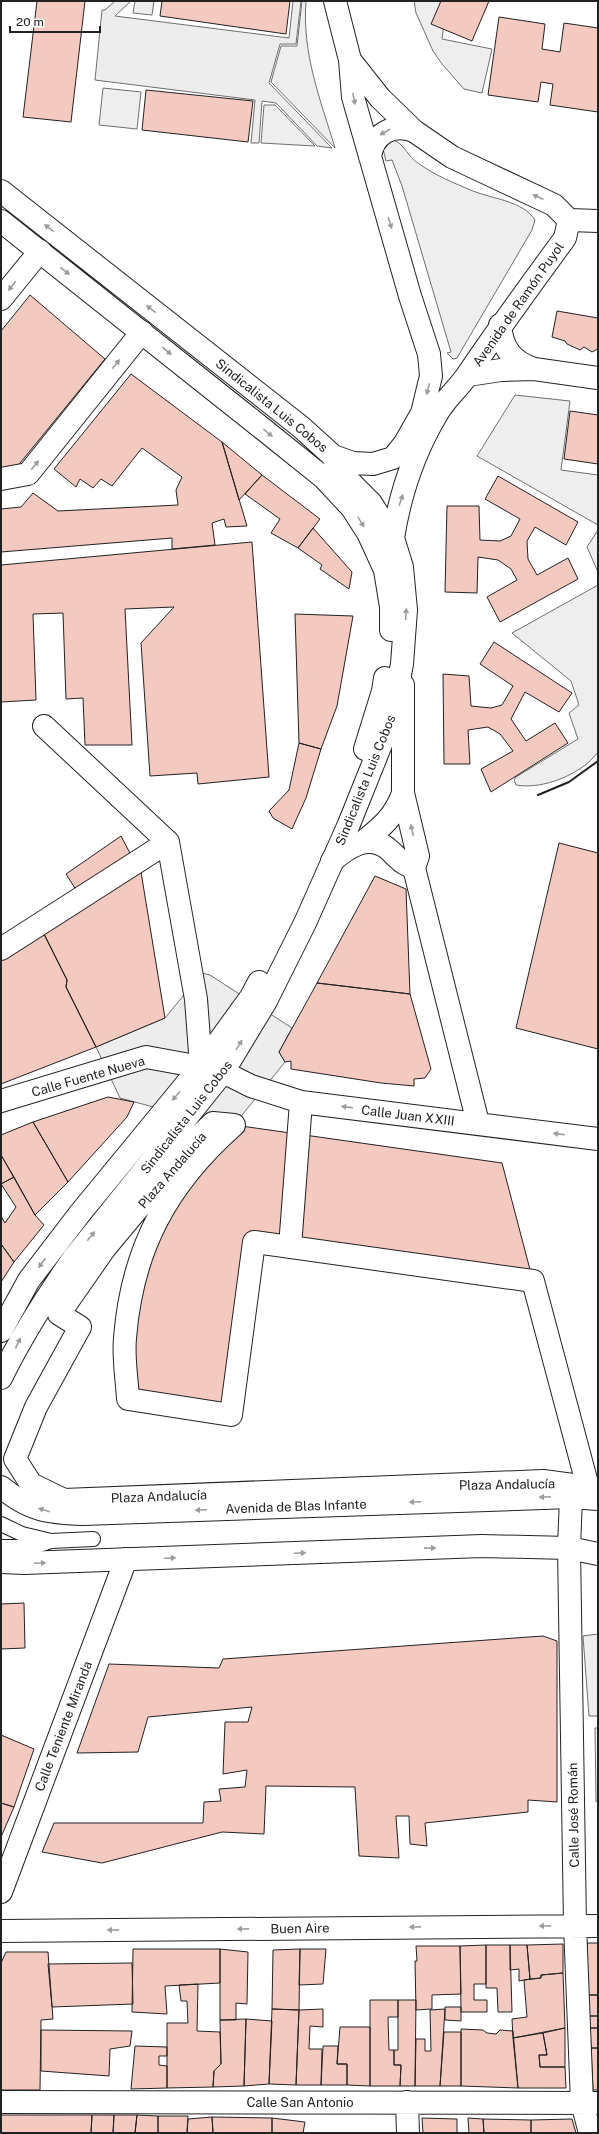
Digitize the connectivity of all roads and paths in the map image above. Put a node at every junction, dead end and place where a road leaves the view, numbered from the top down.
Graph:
1 (335, 1) edge
2 (350, 60) junction
3 (414, 131) junction
4 (370, 157) junction
5 (1, 178) edge
6 (9, 197) edge
7 (568, 220) junction
8 (1, 221) edge
9 (598, 221) edge
10 (40, 251) junction
11 (1, 299) edge
12 (500, 325) junction
13 (142, 332) junction
14 (429, 354) junction
15 (534, 369) junction
16 (468, 375) junction
17 (598, 378) edge
18 (333, 456) junction
19 (1, 479) edge
20 (393, 538) junction
21 (402, 664) junction
22 (44, 726) dead end
23 (403, 793) junction
24 (168, 842) junction
25 (363, 842) junction
26 (332, 861) junction
27 (414, 868) junction
28 (1, 949) edge
29 (201, 1066) junction
30 (223, 1072) junction
31 (1, 1101) edge
32 (302, 1102) junction
33 (478, 1123) junction
34 (598, 1139) edge
35 (290, 1247) junction
36 (1, 1331) edge
37 (1, 1378) edge
38 (1, 1487) edge
39 (571, 1497) junction
40 (598, 1499) edge
41 (1, 1524) edge
42 (93, 1539) dead end
43 (51, 1541) junction
44 (1, 1547) edge
45 (569, 1548) junction
46 (598, 1554) edge
47 (126, 1560) junction
48 (1, 1562) edge
49 (1, 1892) edge
50 (575, 1925) junction
51 (598, 1926) edge
52 (1, 1931) edge
53 (1, 2102) edge
54 (407, 2102) junction
55 (590, 2103) edge
56 (408, 2133) edge
57 (590, 2133) edge

1 - 2 street, Avenida de Ramón Puyol
2 - 3 street, Avenida de Ramón Puyol
2 -> 4 street, Avenida de Ramón Puyol
3 -> 4 street, Avenida de Ramón Puyol
7 -> 3 street, Avenida de Ramón Puyol
4 -> 14 street, Avenida de Ramón Puyol
5 - 6 street, Sindicalista Luis Cobos
18 -> 6 street, Sindicalista Luis Cobos
7 - 9 street
7 - 12 street, Avenida de Ramón Puyol
8 - 10 street, Sindicalista Luis Cobos
10 -> 11 street
10 -> 13 street, Sindicalista Luis Cobos
12 - 15 street
12 - 16 street, Avenida de Ramón Puyol
19 -> 13 street
13 -> 29 street, Sindicalista Luis Cobos
14 - 16 street, Avenida de Ramón Puyol
14 -> 18 street, Avenida de Ramón Puyol
15 - 16 street
15 - 17 street
20 -> 16 street, Avenida de Ramón Puyol
18 - 20 street, Sindicalista Luis Cobos
21 -> 20 street, Sindicalista Luis Cobos
21 - 23 street
21 - 26 street, Sindicalista Luis Cobos
22 - 24 street
23 - 25 street
27 -> 23 street
24 - 28 street
24 - 29 street
25 - 26 street
25 - 27 street
30 -> 26 street, Sindicalista Luis Cobos
27 - 33 street
29 - 30 street, Calle Fuente Nueva
29 - 31 street, Calle Fuente Nueva
29 -> 36 street, Sindicalista Luis Cobos
30 - 32 street, Calle Juan XXIII
37 -> 30 street, Sindicalista Luis Cobos
33 -> 32 street, Calle Juan XXIII
32 - 35 street
34 -> 33 street, Calle Juan XXIII
35 - 35 street, Plaza Andalucía
39 -> 38 street, Avenida de Blas Infante
39 - 40 street, Avenida de Blas Infante
39 - 45 street, Calle José Román
41 - 43 lane
42 - 43 lane
43 - 44 lane
45 - 46 street
47 -> 45 street
45 - 50 street, Calle José Román
48 -> 47 street
47 - 49 street, Calle Teniente Miranda
50 - 51 street, Buen Aire
50 -> 52 street, Buen Aire
50 - 55 street, Calle José Román
53 - 54 street, Calle San Antonio
54 - 55 street, Calle San Antonio
54 - 56 street
55 - 57 street, Calle José Román

